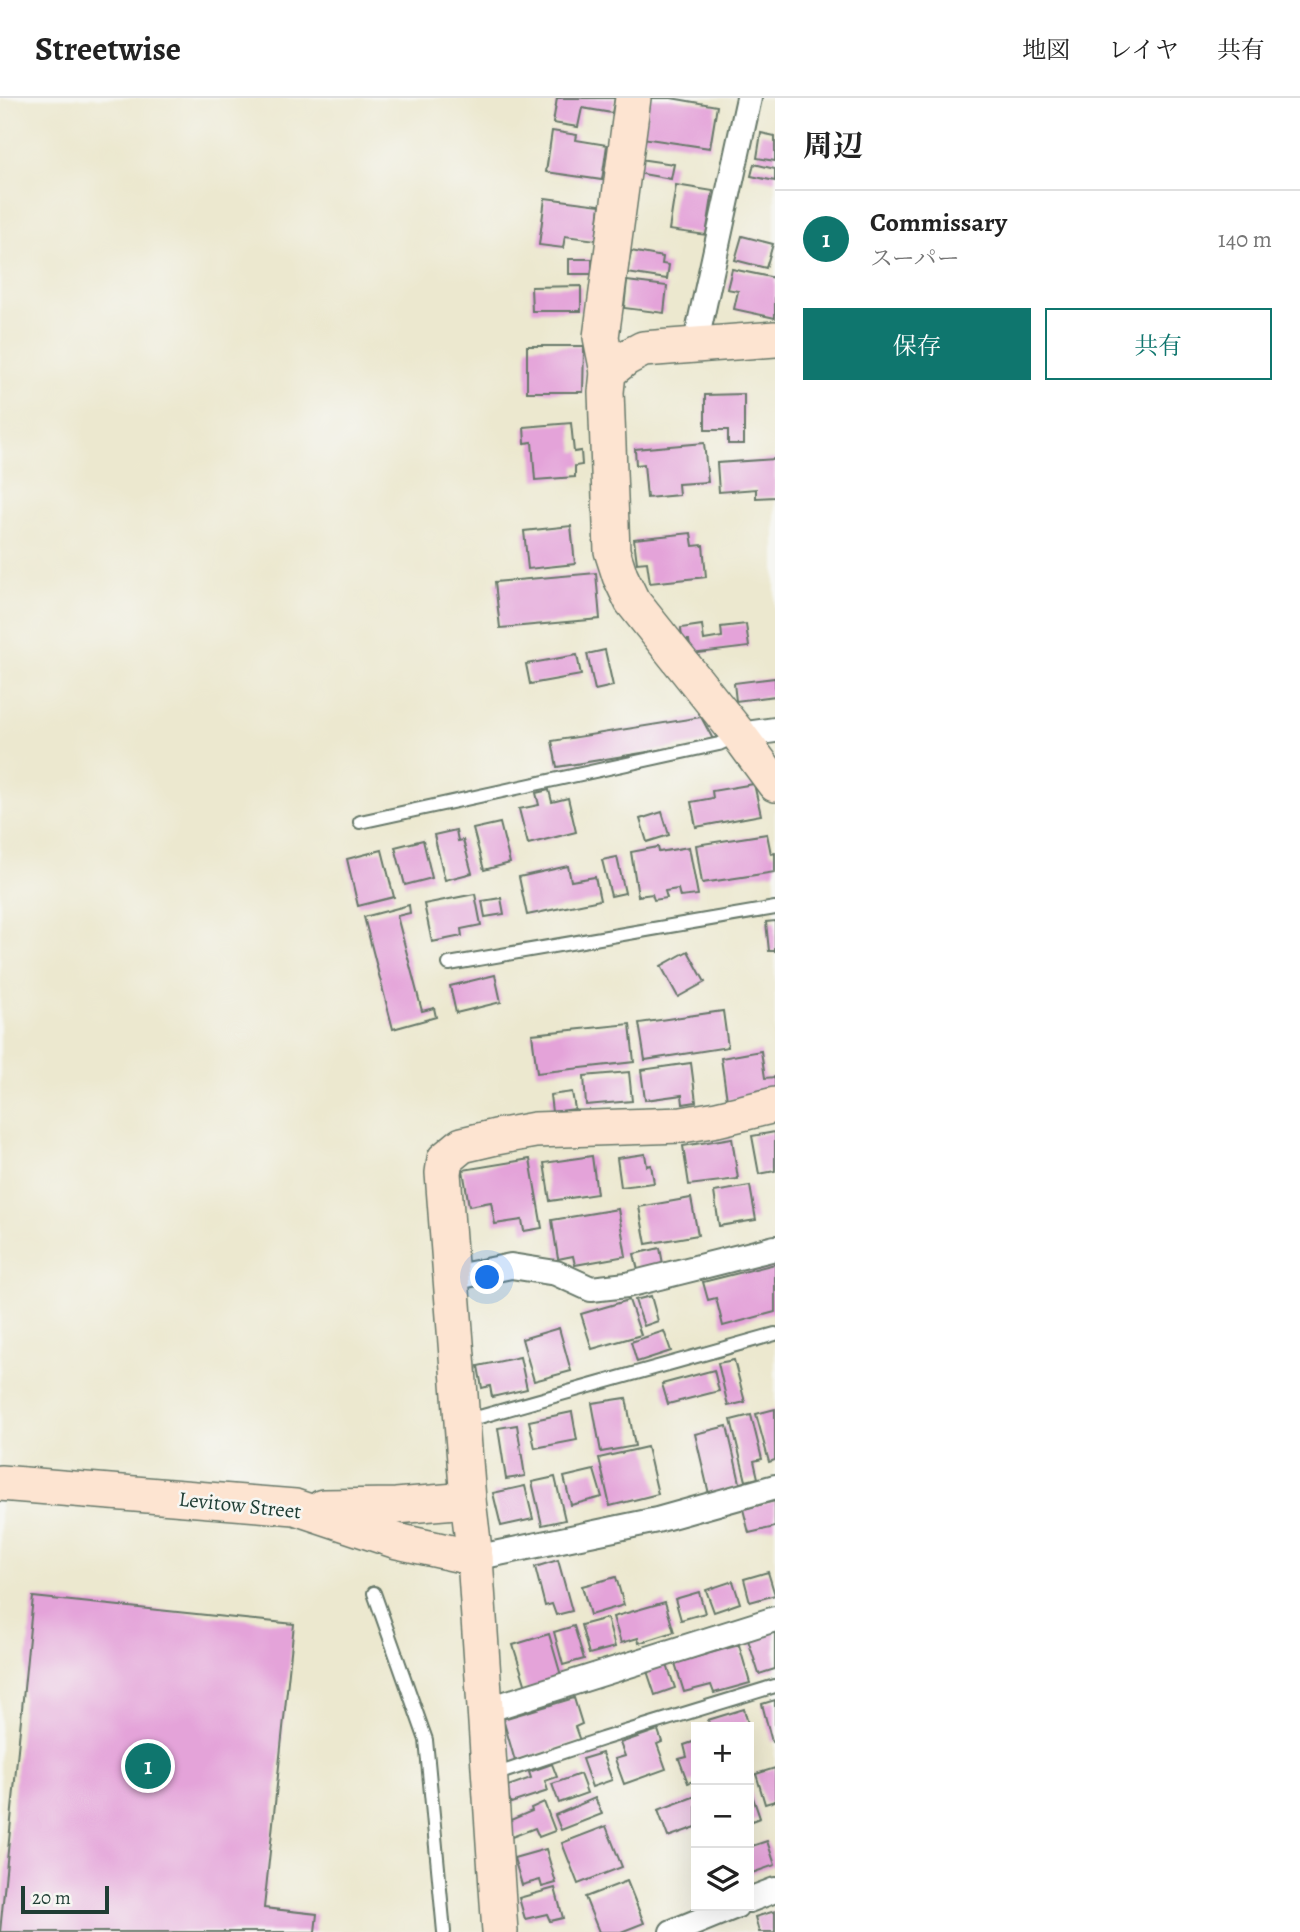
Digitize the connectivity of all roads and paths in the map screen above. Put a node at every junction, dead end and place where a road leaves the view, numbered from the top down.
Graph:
1 (633, 98) edge
2 (749, 98) edge
3 (775, 339) edge
4 (695, 346) junction
5 (608, 372) junction
6 (775, 730) edge
7 (739, 734) junction
8 (775, 784) edge
9 (360, 822) dead end
10 (775, 908) edge
11 (449, 964) dead end
12 (775, 1105) edge
13 (775, 1248) edge
14 (452, 1278) junction
15 (775, 1334) edge
16 (462, 1422) junction
17 (0, 1483) edge
18 (775, 1487) edge
19 (468, 1500) junction
20 (295, 1507) junction
21 (475, 1558) junction
22 (374, 1593) dead end
23 (775, 1619) edge
24 (775, 1686) edge
25 (486, 1710) junction
26 (490, 1776) junction
27 (775, 1890) edge
28 (754, 1898) edge
29 (724, 1911) edge
30 (444, 1932) edge
31 (500, 1932) edge
32 (672, 1932) edge

1 - 5 street
2 - 4 street
3 - 4 street
4 - 5 street
5 - 7 street
6 - 7 street
7 - 8 street
7 - 9 lane
10 - 11 lane
12 - 14 street
13 - 14 street
14 - 16 street
15 - 16 lane
16 - 19 street
17 - 20 street, Levitow Street
18 - 21 street
19 - 20 street
19 - 21 street
20 - 21 street, Levitow Street
21 - 25 street
22 - 30 lane
23 - 25 street
24 - 26 lane
25 - 26 street
26 - 31 street
27 - 28 street
29 - 32 street

